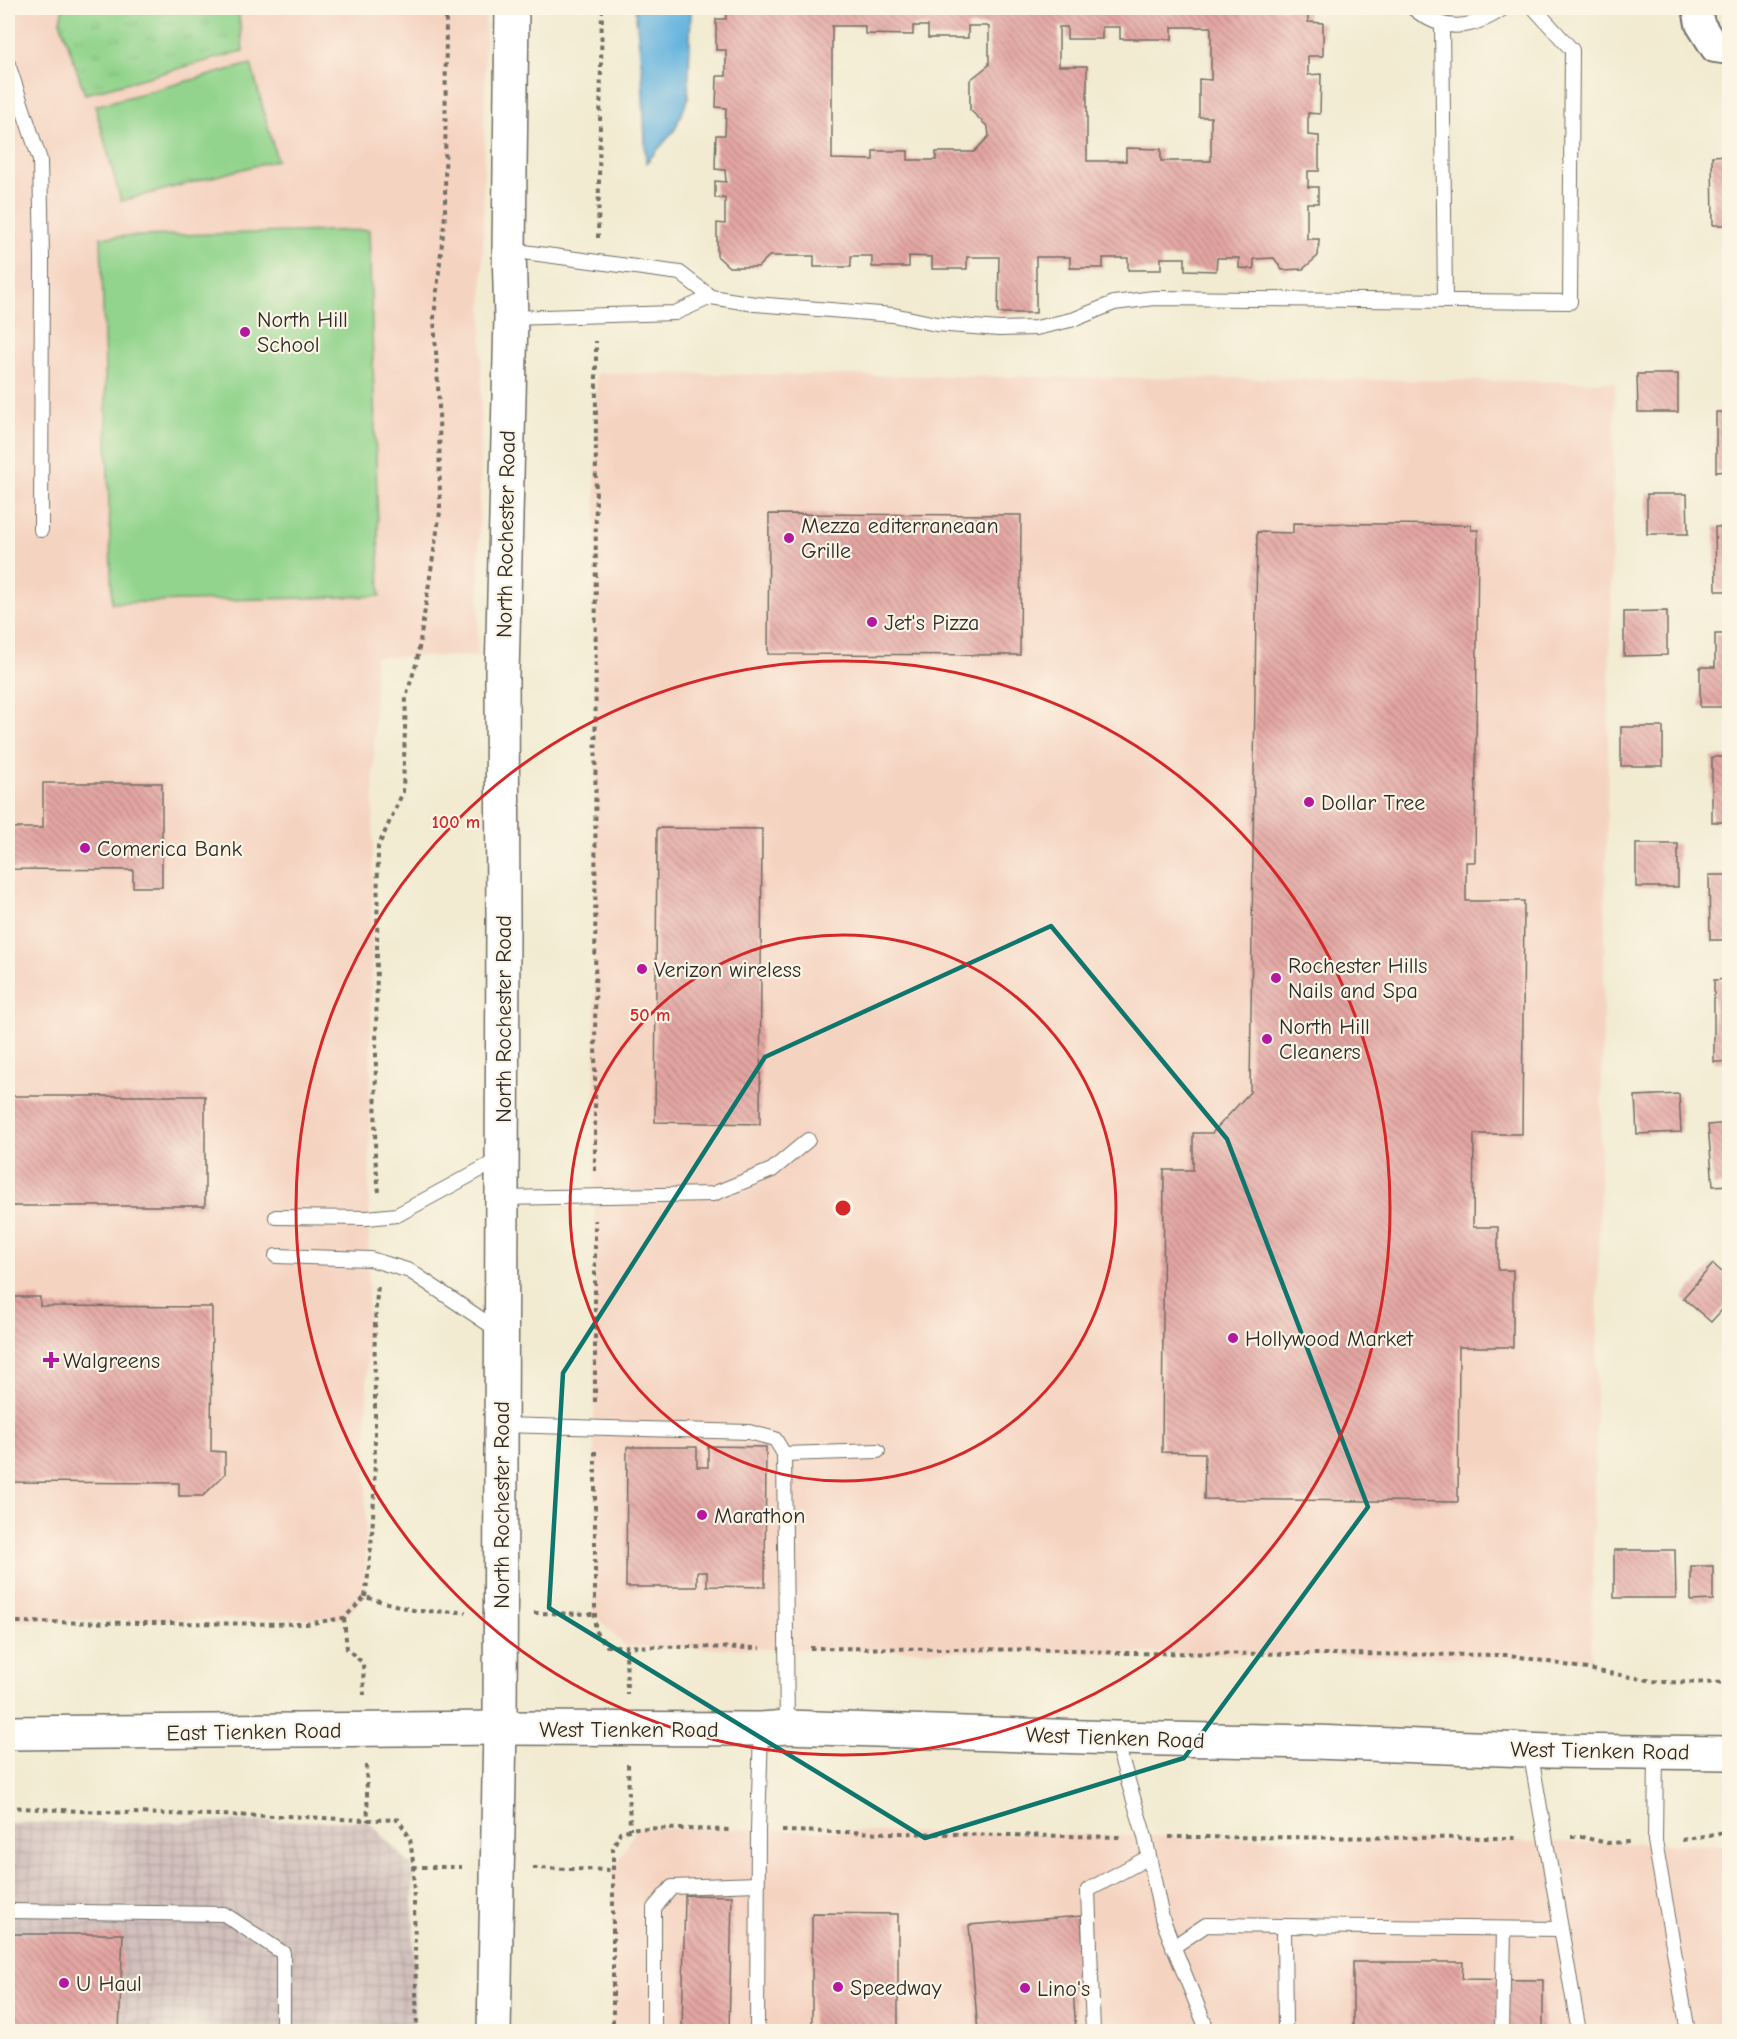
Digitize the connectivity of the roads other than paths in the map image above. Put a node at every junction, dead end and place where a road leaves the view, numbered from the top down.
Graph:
1 (512, 8) edge
2 (1413, 8) edge
3 (1504, 8) edge
4 (1534, 8) edge
5 (1697, 8) edge
6 (1442, 24) junction
7 (1730, 50) edge
8 (8, 64) edge
9 (509, 250) junction
10 (711, 297) junction
11 (1445, 301) junction
12 (511, 318) junction
13 (40, 530) dead end
14 (808, 1140) dead end
15 (502, 1158) junction
16 (502, 1198) junction
17 (276, 1217) dead end
18 (276, 1256) dead end
19 (501, 1332) junction
20 (501, 1425) junction
21 (878, 1451) dead end
22 (784, 1454) junction
23 (500, 1728) junction
24 (774, 1728) junction
25 (8, 1733) edge
26 (1115, 1738) junction
27 (1530, 1750) junction
28 (1656, 1752) junction
29 (1730, 1753) edge
30 (1149, 1857) junction
31 (758, 1884) junction
32 (8, 1911) edge
33 (1284, 1926) junction
34 (1504, 1929) junction
35 (1561, 1929) junction
36 (1173, 1947) junction
37 (283, 2031) edge
38 (494, 2031) edge
39 (654, 2031) edge
40 (757, 2031) edge
41 (1093, 2031) edge
42 (1208, 2031) edge
43 (1285, 2031) edge
44 (1502, 2031) edge
45 (1579, 2031) edge
46 (1688, 2031) edge

1 - 9 main road, North Rochester Road
2 - 6 lane
3 - 6 lane
4 - 11 lane
5 - 7 street
6 - 11 lane
8 - 13 lane
9 - 10 lane
9 - 12 main road, North Rochester Road
10 - 11 lane
10 - 12 lane
12 - 15 main road, North Rochester Road
14 - 16 lane
15 - 16 main road, North Rochester Road
15 - 17 lane
16 - 19 main road, North Rochester Road
18 - 19 lane
19 - 20 main road, North Rochester Road
20 - 22 lane
20 - 23 main road, North Rochester Road
21 - 22 lane
22 - 24 lane
23 - 24 main road, West Tienken Road
23 - 25 main road, East Tienken Road
23 - 38 main road, North Rochester Road
24 - 26 main road, West Tienken Road
24 - 31 lane
26 - 27 main road, West Tienken Road
26 - 30 lane
27 - 28 main road, West Tienken Road
27 - 35 lane
28 - 29 main road, West Tienken Road
28 - 46 lane
30 - 36 lane
30 - 41 lane
31 - 39 lane
31 - 40 lane
32 - 37 lane
33 - 34 lane
33 - 36 lane
33 - 43 lane
34 - 35 lane
34 - 44 lane
35 - 45 lane
36 - 42 lane

